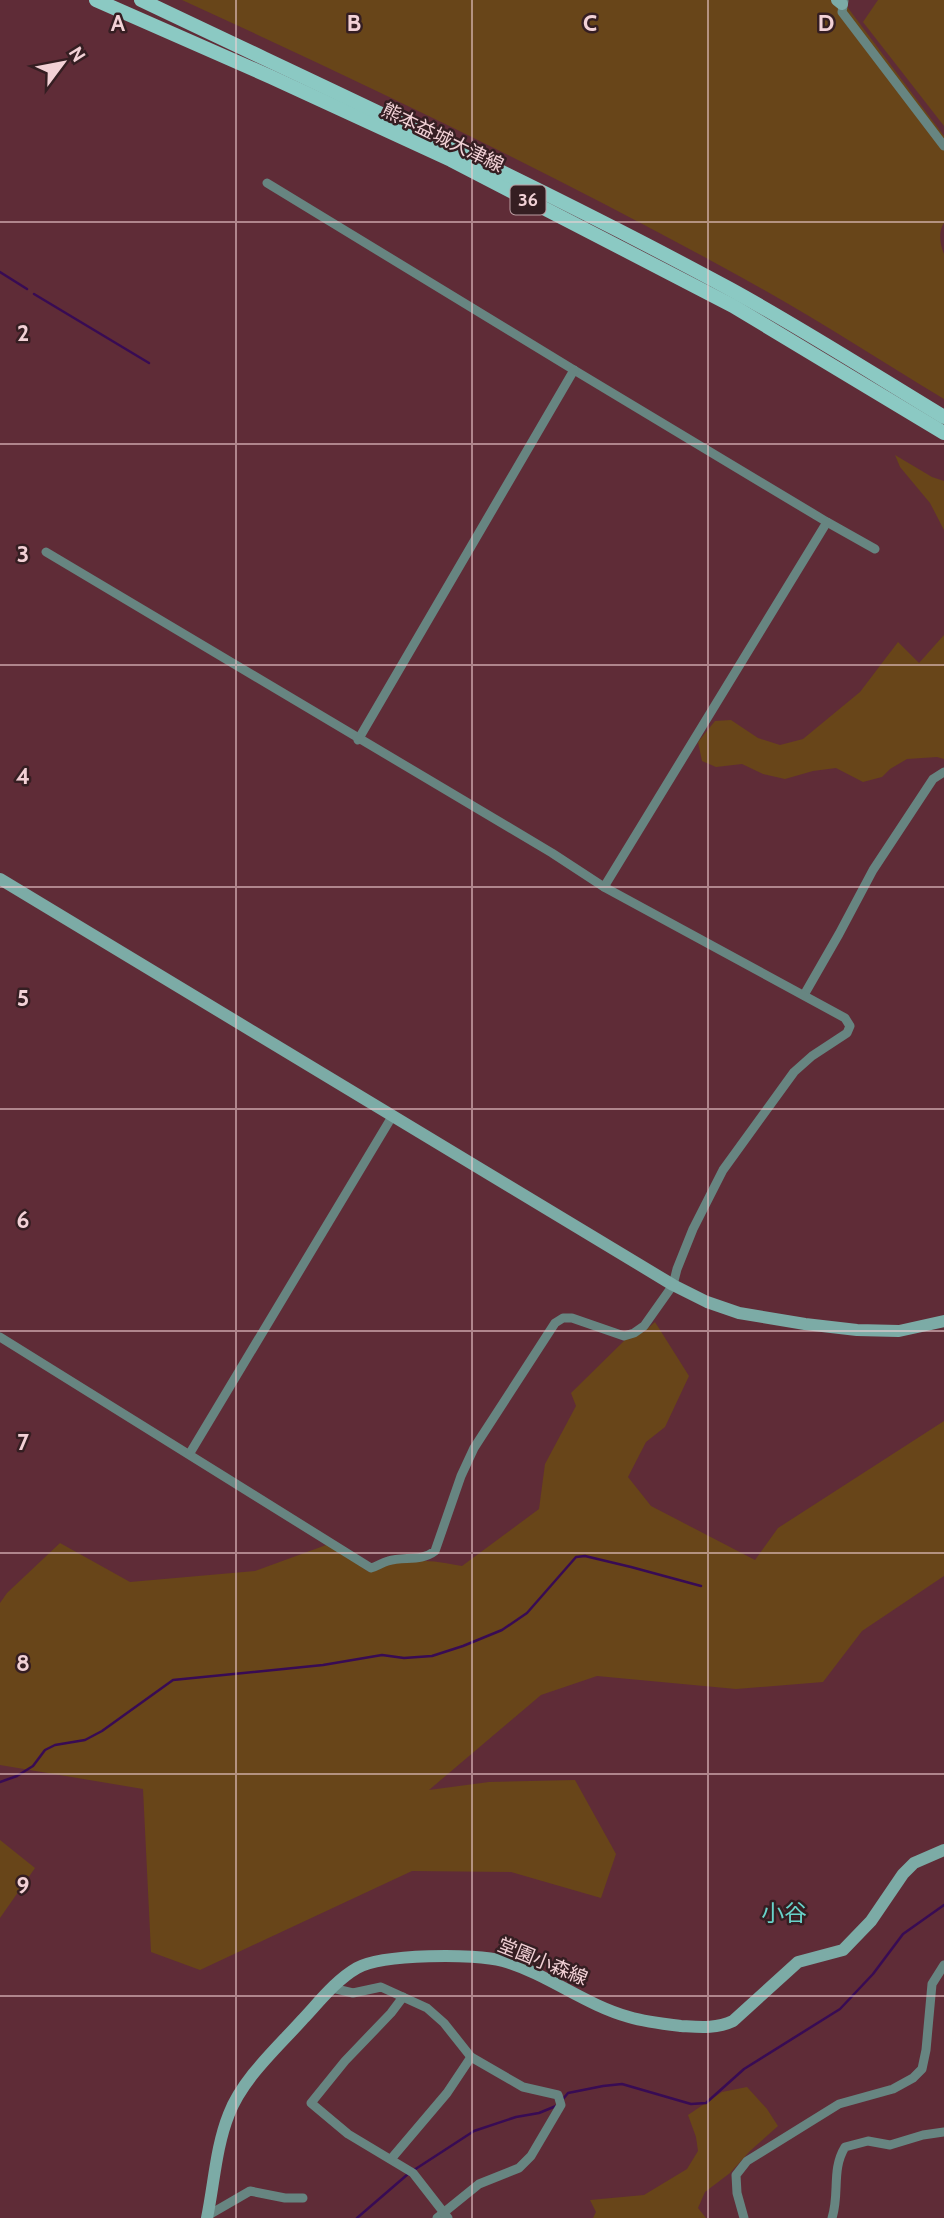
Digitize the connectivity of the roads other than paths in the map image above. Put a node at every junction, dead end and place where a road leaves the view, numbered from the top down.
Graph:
1 (96, 0) edge
2 (141, 0) edge
3 (841, 1) edge
4 (944, 146) edge
5 (267, 183) dead end
6 (574, 370) junction
7 (944, 417) edge
8 (944, 433) edge
9 (827, 522) junction
10 (875, 549) dead end
11 (46, 552) dead end
12 (358, 740) junction
13 (944, 772) edge
14 (0, 879) edge
15 (604, 887) junction
16 (804, 995) junction
17 (393, 1115) junction
18 (673, 1284) junction
19 (944, 1321) edge
20 (0, 1337) edge
21 (190, 1453) junction
22 (944, 1850) edge
23 (944, 1965) edge
24 (332, 1988) junction
25 (403, 1997) junction
26 (471, 2057) junction
27 (944, 2132) edge
28 (391, 2159) junction
29 (303, 2198) dead end
30 (443, 2216) edge
31 (207, 2217) edge
32 (744, 2218) edge
33 (832, 2218) edge

1 - 8 main road, 熊本益城大津線 / 36
2 - 7 main road, 熊本益城大津線 / 36
3 - 4 street
5 - 6 street
6 - 9 street
6 - 12 street
9 - 10 street
9 - 15 street
11 - 12 street
12 - 15 street
13 - 16 street
14 - 17 street
15 - 16 street
16 - 18 street
17 - 18 street
17 - 21 street
18 - 19 street
18 - 21 street
20 - 21 street
22 - 24 street, 堂園小森線
23 - 32 street
24 - 25 street
24 - 31 street, 堂園小森線
25 - 26 street
25 - 28 street
26 - 28 street
26 - 30 street
27 - 33 street
28 - 30 street
29 - 31 street

